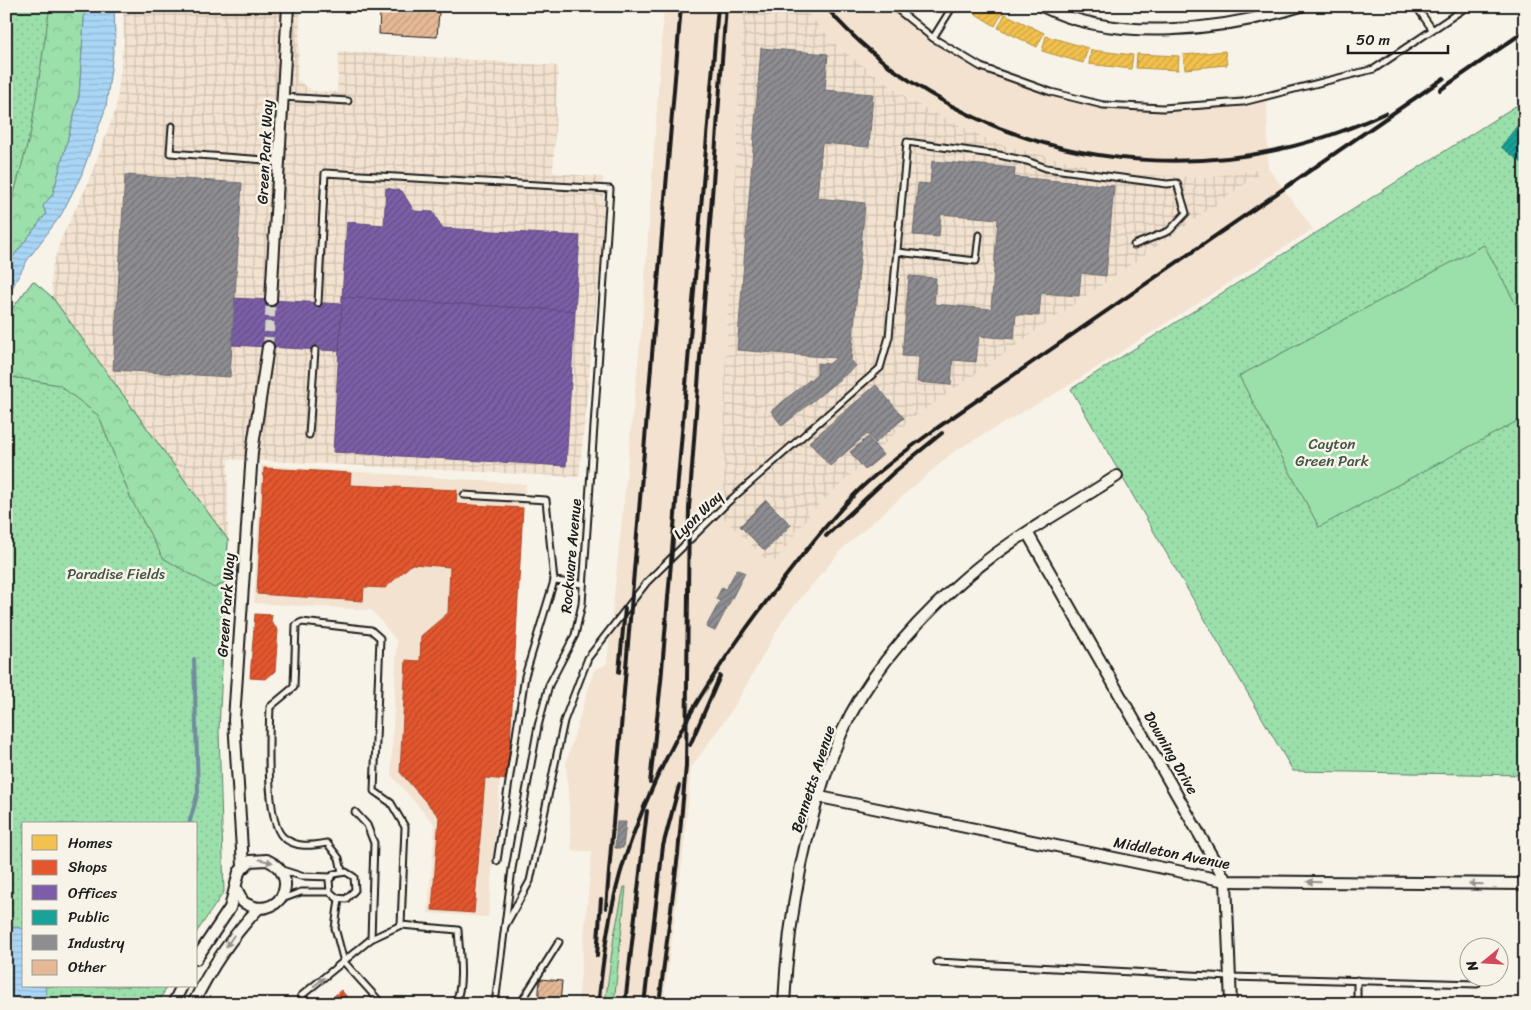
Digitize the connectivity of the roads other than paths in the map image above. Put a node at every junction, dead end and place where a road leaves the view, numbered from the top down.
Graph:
1 (288, 6) edge
2 (893, 6) edge
3 (953, 6) edge
4 (1042, 6) edge
5 (1301, 6) edge
6 (1416, 6) edge
7 (1468, 6) edge
8 (1284, 9) edge
9 (1432, 29) junction
10 (933, 38) junction
11 (283, 97) junction
12 (348, 101) dead end
13 (172, 126) dead end
14 (279, 161) junction
15 (979, 235) dead end
16 (1134, 245) dead end
17 (897, 252) junction
18 (271, 300) tunnel mouth
19 (318, 302) dead end
20 (268, 347) tunnel mouth
21 (315, 350) dead end
22 (309, 435) dead end
23 (1117, 476) dead end
24 (464, 495) dead end
25 (1028, 534) junction
26 (554, 581) junction
27 (583, 584) junction
28 (820, 797) junction
29 (355, 812) dead end
30 (497, 861) dead end
31 (243, 866) junction
32 (281, 870) junction
33 (342, 872) junction
34 (332, 877) junction
35 (1226, 881) junction
36 (1525, 884) edge
37 (236, 888) junction
38 (330, 892) junction
39 (338, 899) junction
40 (279, 901) junction
41 (258, 908) junction
42 (401, 925) junction
43 (505, 926) junction
44 (371, 939) junction
45 (559, 942) dead end
46 (198, 956) edge
47 (344, 962) junction
48 (937, 962) dead end
49 (1230, 977) junction
50 (1357, 980) junction
51 (1458, 983) edge
52 (181, 988) edge
53 (173, 1004) edge
54 (193, 1004) edge
55 (308, 1004) edge
56 (382, 1004) edge
57 (454, 1004) edge
58 (495, 1004) edge
59 (520, 1004) edge
60 (784, 1004) edge
61 (1231, 1004) edge
62 (1357, 1004) edge

1 - 11 street, Green Park Way
2 - 10 lane
3 - 10 lane
4 - 8 street
5 - 8 street
6 - 9 lane
7 - 9 lane
9 - 10 lane
11 - 12 lane
11 - 14 street, Green Park Way
13 - 14 lane
14 - 18 street, Green Park Way
15 - 17 lane
16 - 17 lane, Lyon Way
17 - 43 lane, Lyon Way
19 - 27 lane, Rockware Avenue
20 - 31 street, Green Park Way
21 - 22 lane
23 - 25 street, Bennetts Avenue
24 - 26 lane
25 - 28 street, Bennetts Avenue
25 - 35 street, Downing Drive
26 - 27 lane
26 - 30 lane
27 - 43 lane, Rockware Avenue
28 - 35 street, Middleton Avenue
28 - 60 street, Bennetts Avenue
29 - 44 lane
31 -> 32 street
31 - 37 street, Green Park Way
32 - 34 lane
32 - 40 street
33 - 34 lane
33 - 39 lane
33 - 42 lane
34 - 38 lane
36 -> 35 street, Middleton Avenue
35 - 49 street, Downing Drive
37 - 41 street
37 - 46 street, Green Park Way
38 - 39 lane
38 - 40 lane
39 - 47 lane
40 - 41 street
41 -> 54 street
42 - 44 lane
42 - 57 lane
43 - 58 lane, Rockware Avenue
44 - 47 lane
45 - 59 lane
55 -> 47 lane
47 - 56 lane
48 - 49 lane
49 - 50 lane
49 - 61 street, Downing Drive
50 - 51 lane
50 - 62 lane
52 - 53 street

